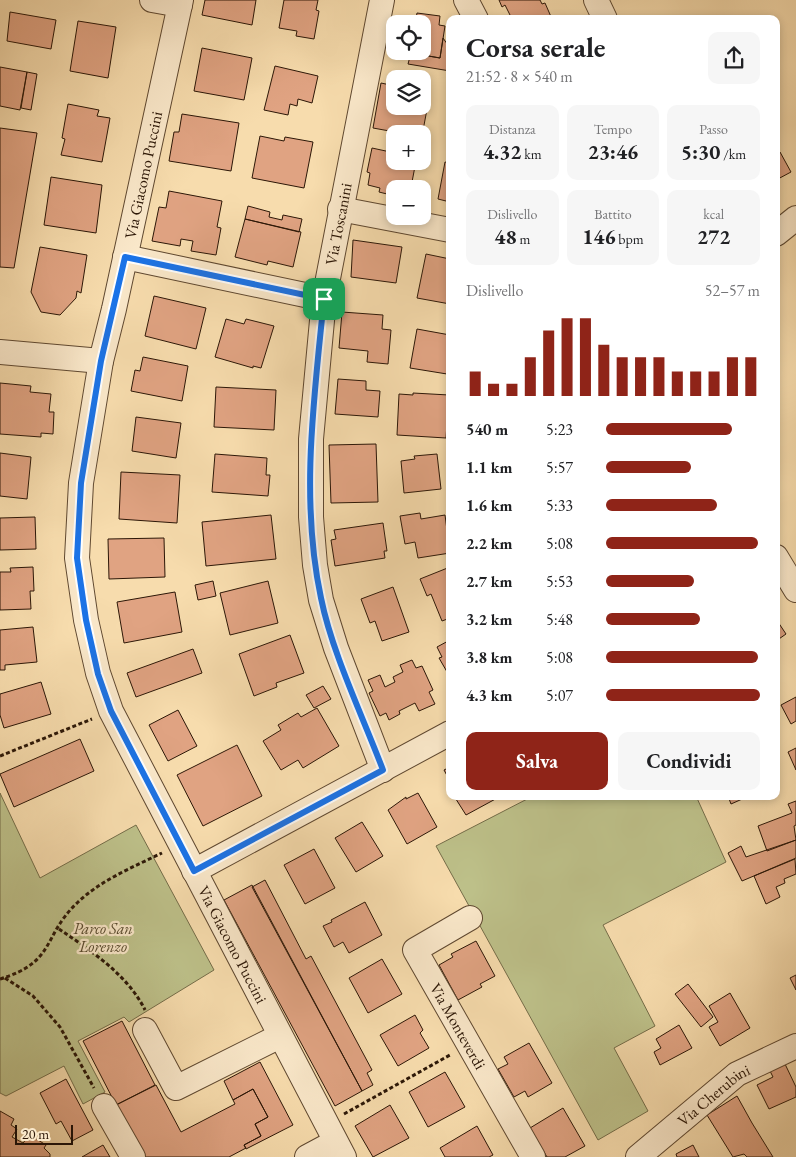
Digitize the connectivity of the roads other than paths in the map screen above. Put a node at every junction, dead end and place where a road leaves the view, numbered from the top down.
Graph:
1 (152, 0) edge
2 (382, 0) edge
3 (466, 0) edge
4 (596, 0) edge
5 (180, 2) edge
6 (474, 15) edge
7 (603, 15) edge
8 (340, 209) junction
9 (796, 218) edge
10 (446, 229) edge
11 (780, 231) edge
12 (125, 257) junction
13 (324, 299) junction
14 (0, 352) edge
15 (101, 361) junction
16 (780, 564) edge
17 (796, 590) edge
18 (446, 736) edge
19 (383, 770) junction
20 (194, 871) junction
21 (470, 918) dead end
22 (145, 1030) road end
23 (280, 1036) junction
24 (796, 1046) edge
25 (104, 1106) road end
26 (335, 1141) edge
27 (133, 1157) edge
28 (307, 1157) edge
29 (533, 1157) edge
30 (638, 1157) edge

1 - 5 street
2 - 8 street, Via Toscanini
3 - 6 street
4 - 7 street
5 - 12 street, Via Giacomo Puccini
8 - 10 street
8 - 13 street, Via Toscanini
9 - 11 street
12 - 13 street
12 - 15 street, Via Giacomo Puccini
13 - 19 street, Via Toscanini
14 - 15 street
15 - 20 street, Via Giacomo Puccini
16 - 17 street
18 - 19 street
19 - 20 street
20 - 23 street, Via Giacomo Puccini
21 - 29 street, Via Monteverdi
22 - 23 street
23 - 26 street, Via Giacomo Puccini
24 - 30 street, Via Cherubini
25 - 27 street
26 - 28 street

